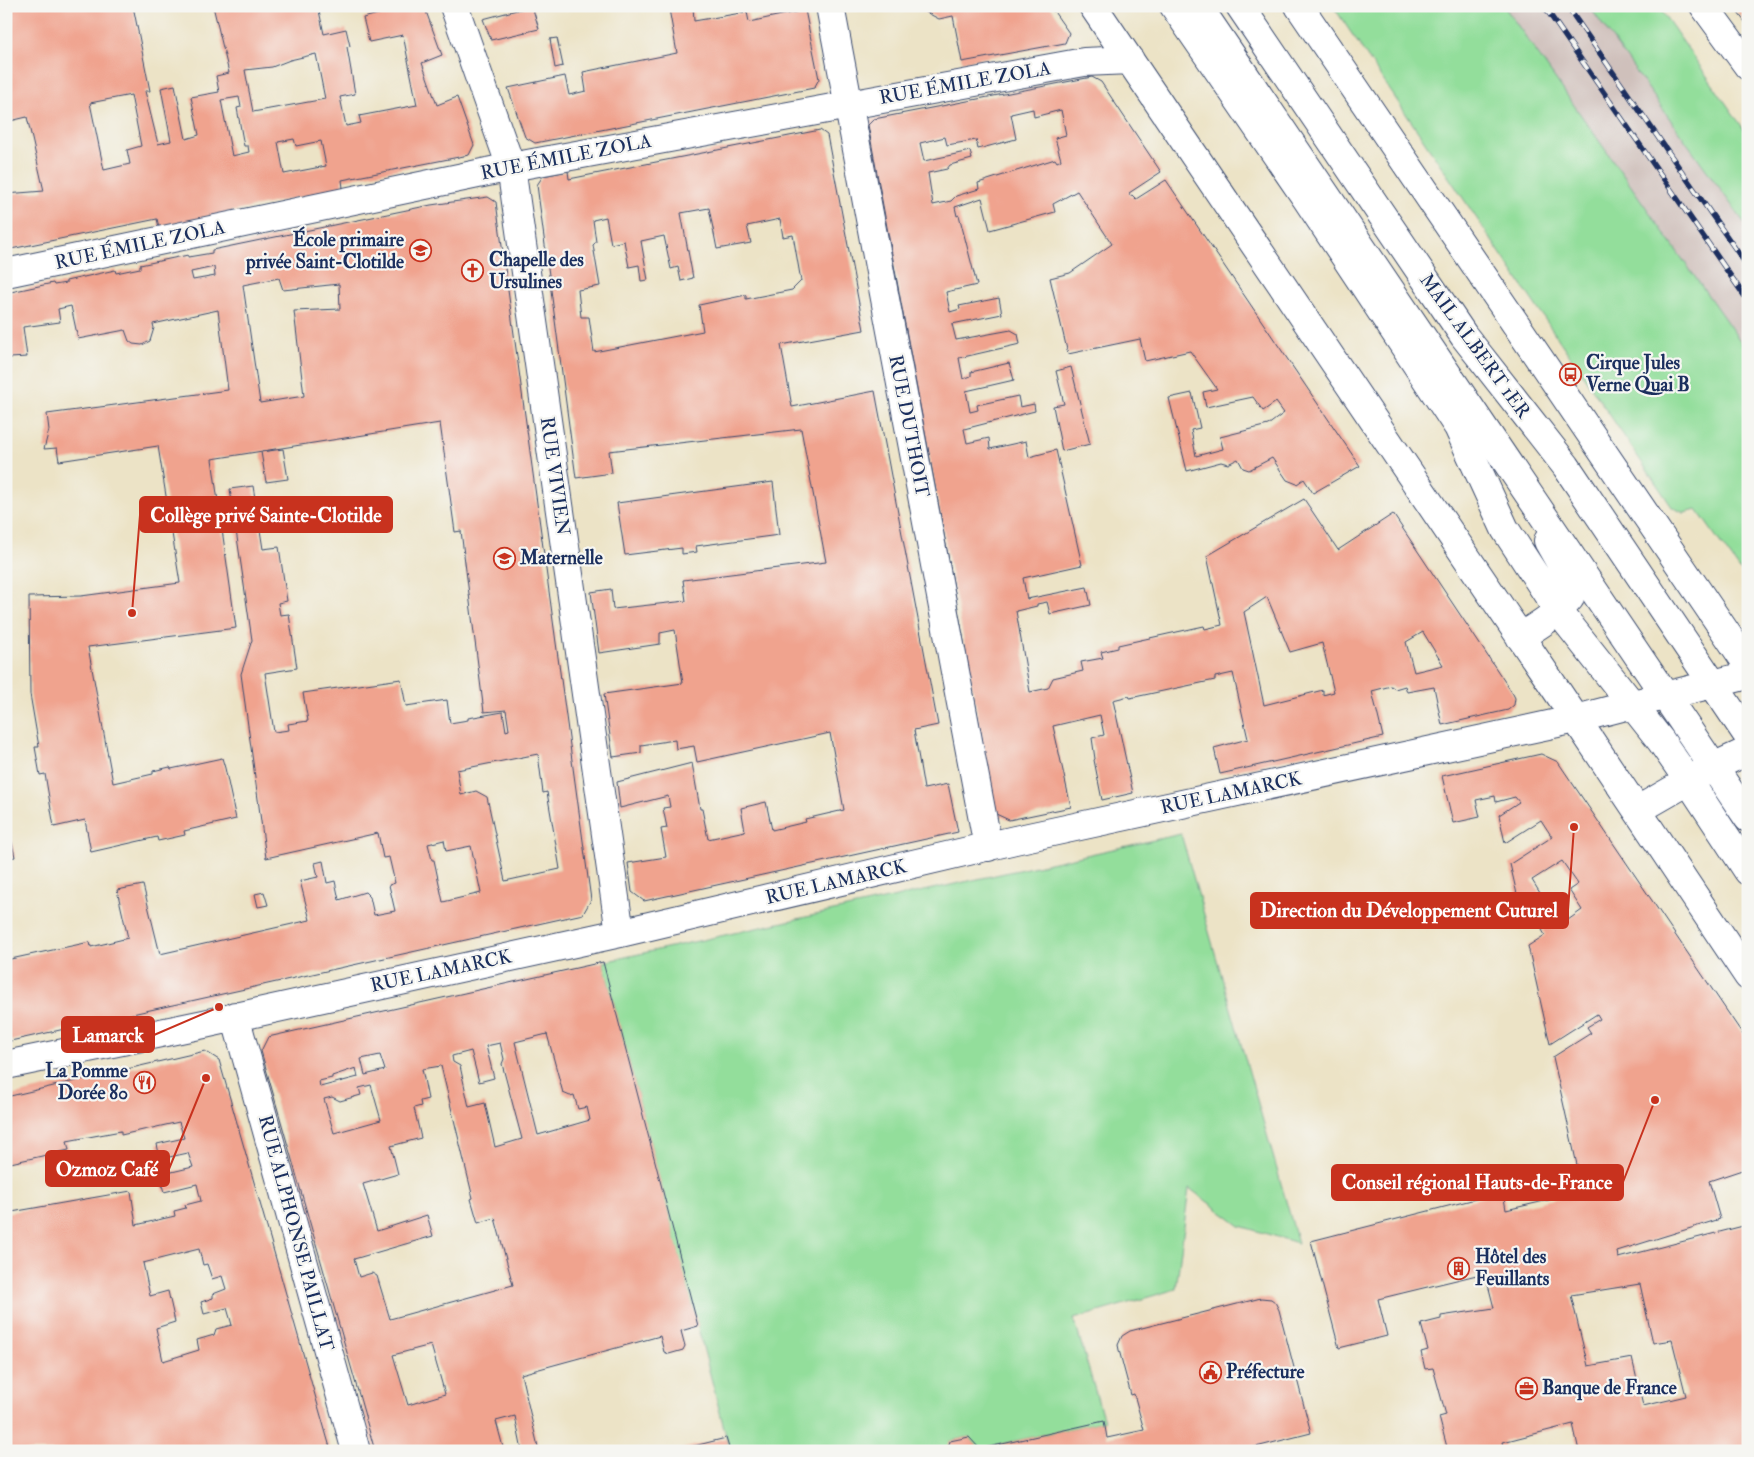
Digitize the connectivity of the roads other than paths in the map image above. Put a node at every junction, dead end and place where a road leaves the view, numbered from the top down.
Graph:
1 (454, 6) edge
2 (830, 6) edge
3 (1093, 6) edge
4 (1174, 6) edge
5 (1198, 6) edge
6 (1240, 6) edge
7 (1299, 6) edge
8 (1704, 6) edge
9 (1130, 60) junction
10 (1748, 66) edge
11 (848, 104) junction
12 (511, 167) junction
13 (6, 273) edge
14 (1481, 426) junction
15 (1558, 612) junction
16 (1520, 637) junction
17 (1748, 665) edge
18 (1748, 675) edge
19 (1713, 684) junction
20 (1664, 696) junction
21 (1631, 704) junction
22 (1576, 718) junction
23 (1748, 736) edge
24 (1748, 751) edge
25 (1713, 767) junction
26 (1688, 780) junction
27 (1638, 810) junction
28 (1748, 818) edge
29 (988, 847) junction
30 (1748, 871) edge
31 (620, 933) junction
32 (1748, 976) edge
33 (235, 1016) junction
34 (6, 1065) edge
35 (356, 1451) edge

1 - 12 street, RUE VIVIEN
2 - 11 street, RUE DUTHOIT
3 - 9 street
4 - 15 street
5 - 14 street, MAIL ALBERT 1ER
6 - 19 street, MAIL ALBERT 1ER
7 - 17 street
8 - 10 street
9 - 11 street, RUE ÉMILE ZOLA
9 - 16 street
11 - 12 street, RUE ÉMILE ZOLA
11 - 29 street, RUE DUTHOIT
12 - 13 street, RUE ÉMILE ZOLA
12 - 31 street, RUE VIVIEN
14 - 15 street, MAIL ALBERT 1ER
14 - 20 street, MAIL ALBERT 1ER
15 - 16 street, MAIL ALBERT 1ER
15 - 21 street
16 - 22 street
18 - 19 street
19 - 20 street
19 - 23 street, MAIL ALBERT 1ER
20 - 21 street, RUE LAMARCK
20 - 25 street, MAIL ALBERT 1ER
21 - 22 street, RUE LAMARCK
21 - 26 street
22 - 27 street
22 - 29 street, RUE LAMARCK
24 - 25 street
25 - 26 street
25 - 28 street, MAIL ALBERT 1ER
26 - 27 street
26 - 30 street
27 - 32 street
29 - 31 street, RUE LAMARCK
31 - 33 street, RUE LAMARCK
33 - 34 street, RUE LAMARCK
33 - 35 street, RUE ALPHONSE PAILLAT

